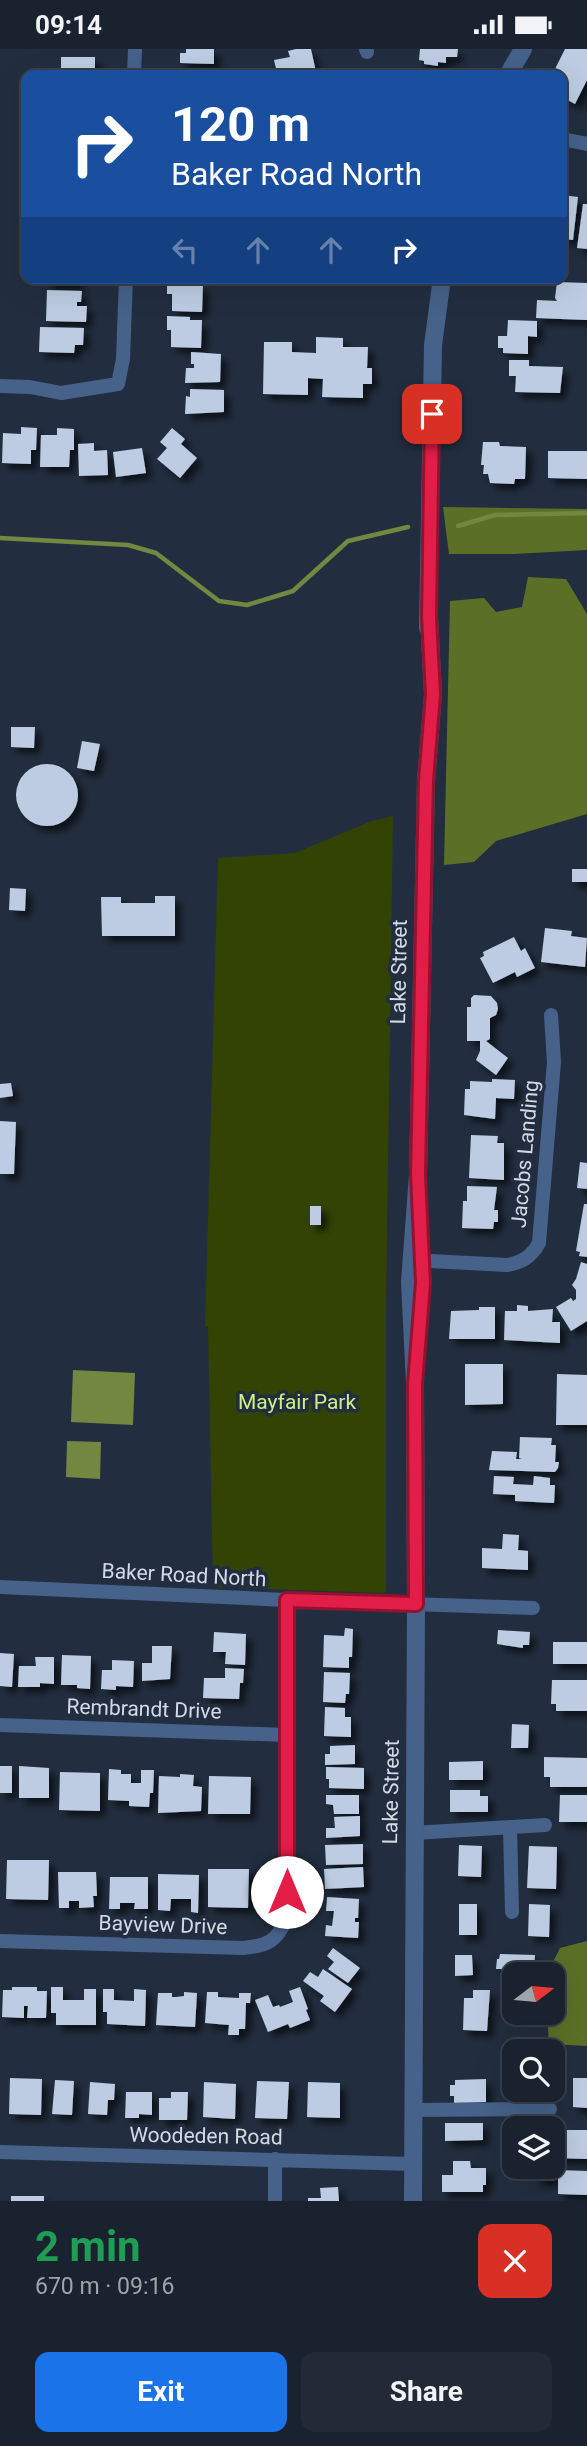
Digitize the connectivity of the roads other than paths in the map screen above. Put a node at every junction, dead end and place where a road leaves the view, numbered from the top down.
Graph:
1 (135, 49) edge
2 (523, 49) edge
3 (134, 70) edge
4 (511, 70) edge
5 (567, 140) edge
6 (587, 144) edge
7 (126, 284) edge
8 (441, 284) edge
9 (0, 386) edge
10 (551, 1015) dead end
11 (417, 1260) junction
12 (0, 1587) edge
13 (287, 1600) junction
14 (416, 1604) junction
15 (533, 1608) dead end
16 (0, 1725) edge
17 (287, 1735) junction
18 (545, 1825) dead end
19 (510, 1827) junction
20 (414, 1833) junction
21 (512, 1912) dead end
22 (0, 1941) edge
23 (550, 2109) dead end
24 (412, 2110) junction
25 (0, 2152) edge
26 (275, 2159) junction
27 (412, 2164) junction
28 (275, 2201) edge
29 (413, 2201) edge
30 (424, 2201) edge

1 - 3 street
2 - 4 street
5 - 6 street
7 - 9 street
8 - 11 street, Lake Street
10 - 11 street, Jacobs Landing
11 - 14 street, Lake Street
12 - 13 street, Baker Road North
13 - 14 street, Baker Road North
13 - 17 street, Bayview Drive
14 - 15 street, Baker Road North
14 - 20 street, Lake Street
16 - 17 street, Rembrandt Drive
17 - 22 street, Bayview Drive
18 - 19 street
19 - 20 street
19 - 21 street
20 - 24 street, Lake Street
23 - 24 street
24 - 27 street, Lake Street
25 - 26 street, Woodeden Road
26 - 27 street, Woodeden Road
26 - 28 street
27 - 29 street, Lake Street
29 - 30 street

